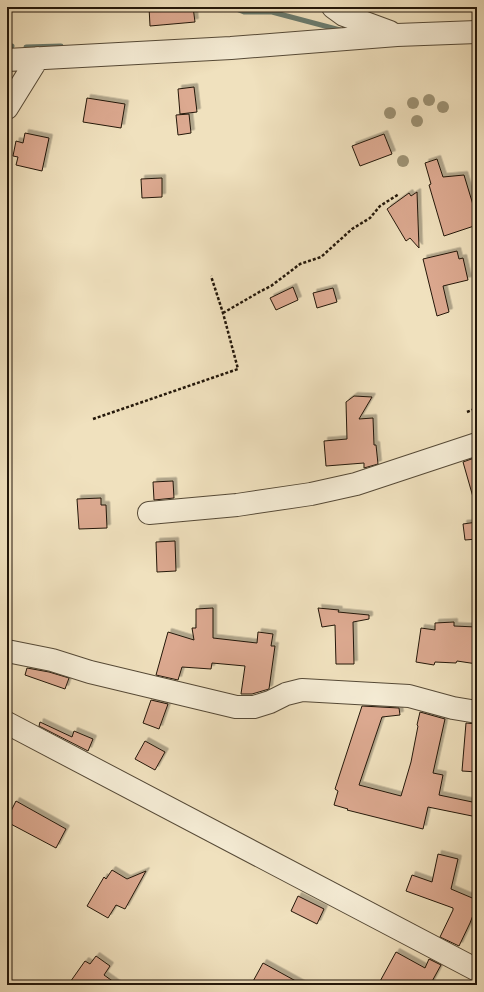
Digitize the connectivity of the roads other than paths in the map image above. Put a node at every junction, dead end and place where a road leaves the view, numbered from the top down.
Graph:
1 (333, 7) edge
2 (477, 32) edge
3 (397, 35) junction
4 (38, 58) junction
5 (7, 60) edge
6 (7, 108) edge
7 (477, 444) edge
8 (149, 513) dead end
9 (7, 651) edge
10 (477, 712) edge
11 (7, 723) edge
12 (477, 970) edge

1 - 3 street
2 - 3 street
3 - 4 street
4 - 5 street
4 - 6 street
7 - 8 street
9 - 10 street
11 - 12 street

